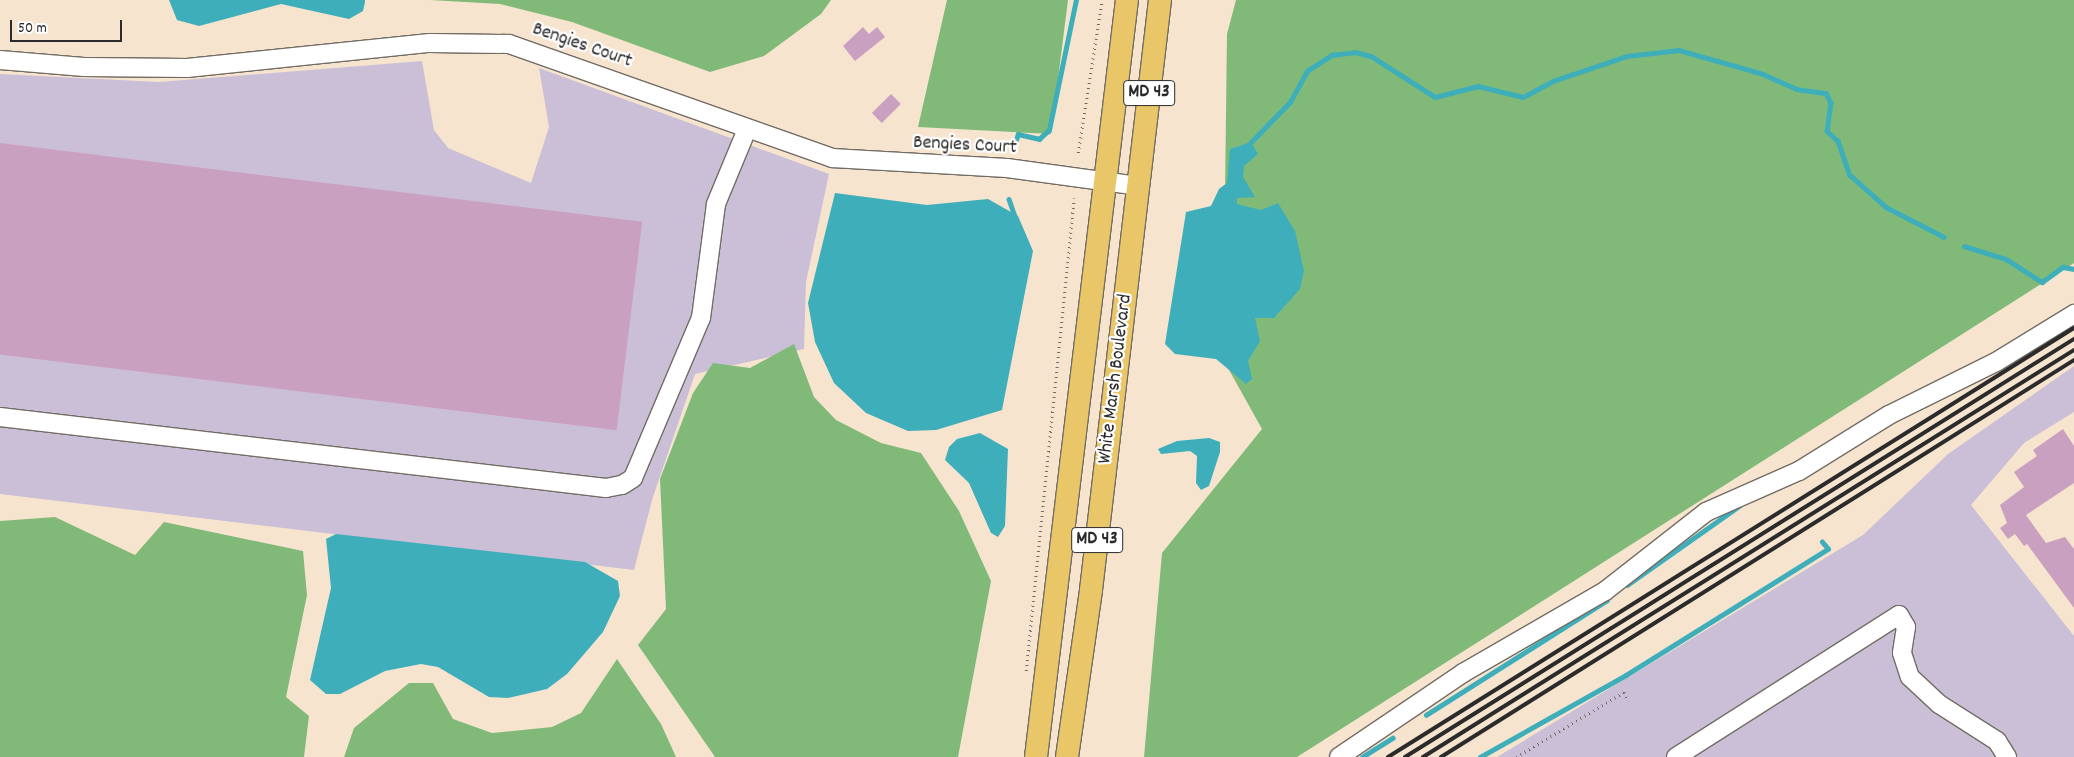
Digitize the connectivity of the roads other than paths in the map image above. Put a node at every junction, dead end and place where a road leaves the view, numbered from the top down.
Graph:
1 (1127, 0) edge
2 (1160, 0) edge
3 (0, 60) edge
4 (747, 129) junction
5 (1106, 181) junction
6 (1138, 186) junction
7 (2074, 314) edge
8 (0, 417) edge
9 (1036, 757) edge
10 (1067, 757) edge
11 (1340, 757) edge
12 (1676, 757) edge
13 (2007, 757) edge

1 - 5 main road, White Marsh Boulevard / MD 43
2 - 6 main road, White Marsh Boulevard / MD 43
3 - 4 street, Bengies Court
4 - 5 street, Bengies Court
4 - 8 street
5 - 6 street, Bengies Court
5 - 9 main road, White Marsh Boulevard / MD 43
6 - 10 main road, White Marsh Boulevard / MD 43
7 - 11 street
12 - 13 street

